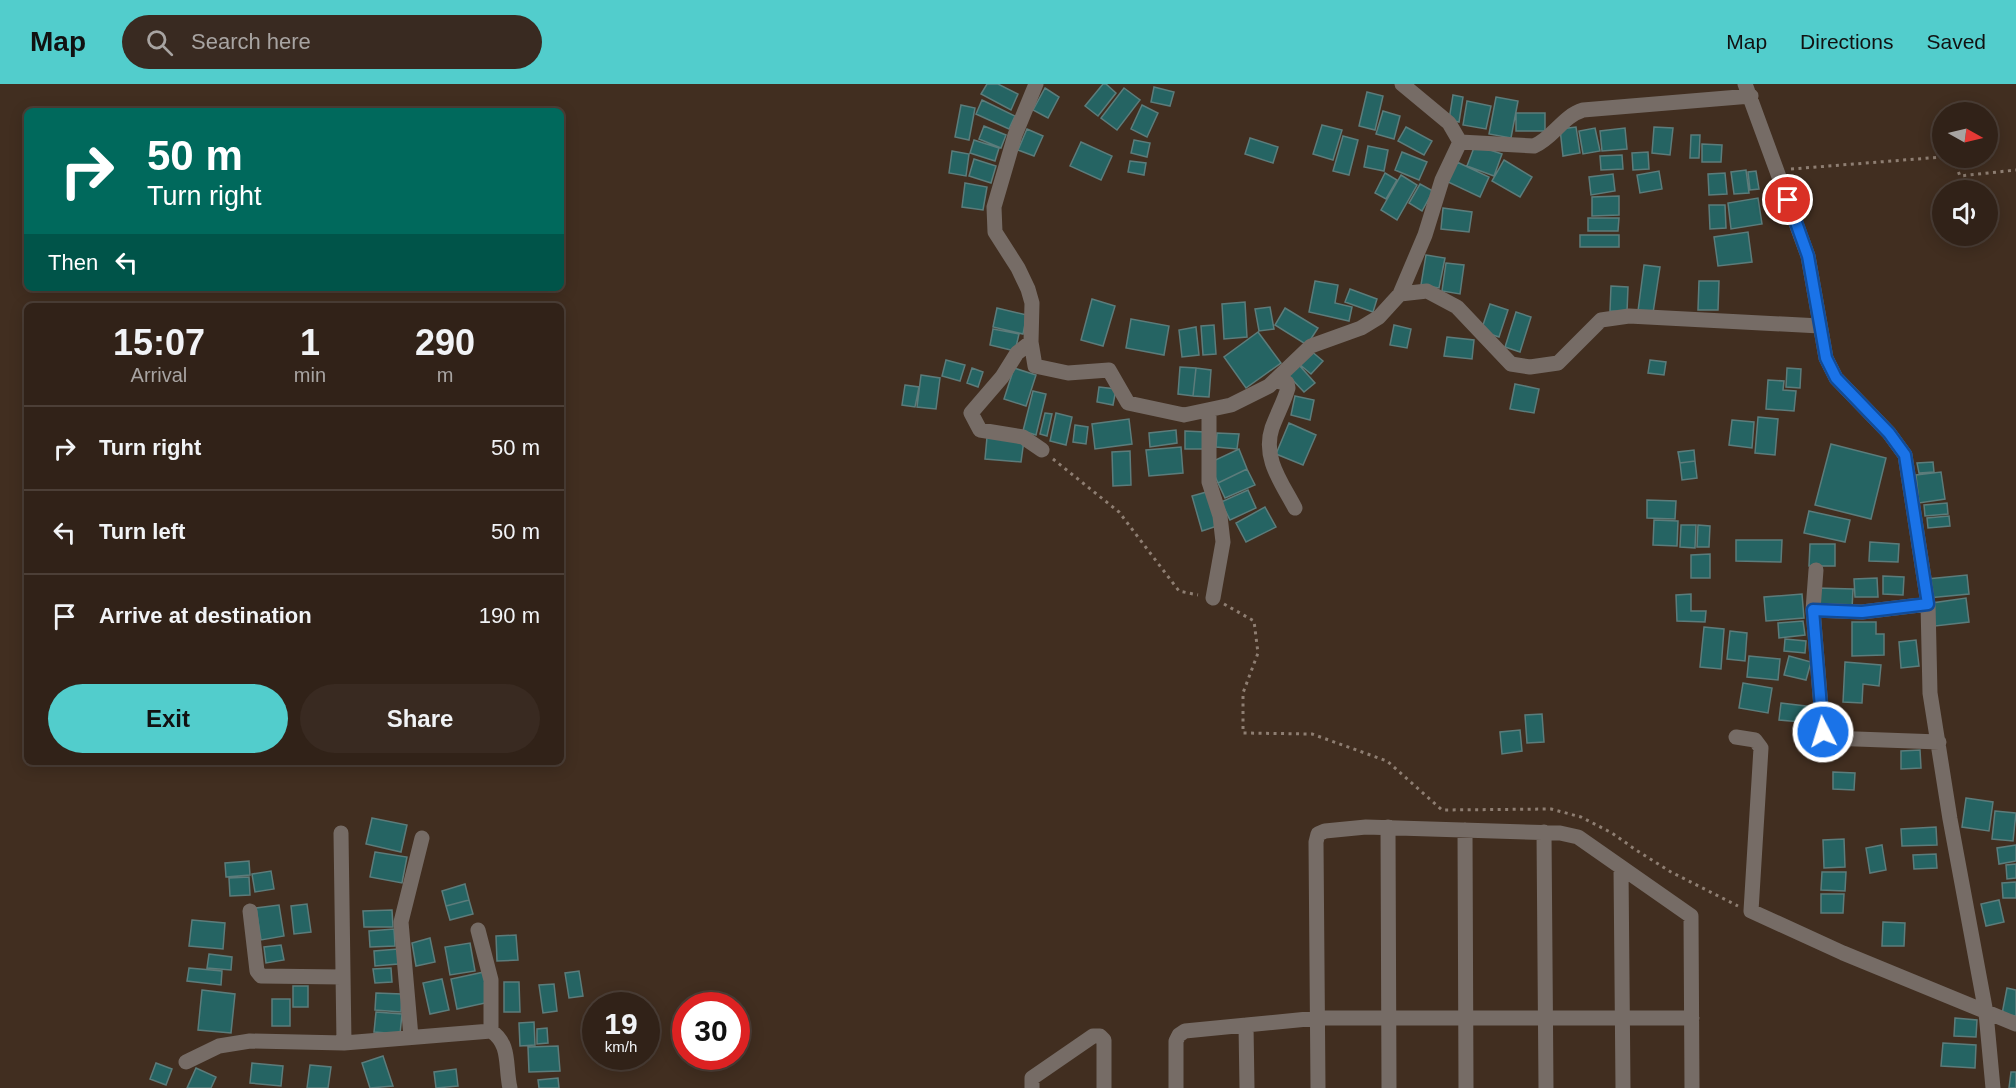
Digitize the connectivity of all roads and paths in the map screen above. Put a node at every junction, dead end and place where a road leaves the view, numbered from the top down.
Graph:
1 (1036, 84) edge
2 (1402, 84) edge
3 (1748, 90) edge
4 (1460, 142) junction
5 (1932, 158) edge
6 (1957, 168) edge
7 (1777, 170) junction
8 (2016, 170) edge
9 (1400, 294) junction
10 (1820, 326) junction
11 (1031, 342) junction
12 (1276, 381) junction
13 (1209, 410) junction
14 (1042, 450) joint
15 (1295, 508) dead end
16 (1816, 570) dead end
17 (1213, 598) junction
18 (1928, 604) junction
19 (1813, 610) junction
20 (1736, 737) dead end
21 (1938, 742) junction
22 (1388, 827) junction
23 (1465, 830) junction
24 (1544, 832) junction
25 (341, 833) dead end
26 (422, 838) dead end
27 (1621, 867) junction
28 (250, 911) dead end
29 (1751, 911) junction
30 (478, 930) dead end
31 (342, 977) junction
32 (1986, 1013) junction
33 (1318, 1018) junction
34 (1389, 1018) junction
35 (1466, 1018) junction
36 (1546, 1018) junction
37 (1623, 1018) junction
38 (1692, 1018) junction
39 (2016, 1024) edge
40 (1246, 1025) junction
41 (491, 1031) junction
42 (411, 1037) junction
43 (344, 1043) junction
44 (186, 1062) dead end
45 (510, 1088) edge
46 (1032, 1088) edge
47 (1104, 1088) edge
48 (1176, 1088) edge
49 (1247, 1088) edge
50 (1318, 1088) edge
51 (1389, 1088) edge
52 (1466, 1088) edge
53 (1546, 1088) edge
54 (1623, 1088) edge
55 (1692, 1088) edge
56 (1992, 1088) edge

1 - 11 street
2 - 4 street
3 - 4 street
3 - 7 street
4 - 9 street
5 - 7 path
6 - 8 path
7 - 10 street
9 - 10 street
9 - 12 street
10 - 18 street
11 - 13 street
11 - 14 street
12 - 13 street
12 - 15 street
13 - 17 street
14 - 17 path
16 - 19 street
17 - 29 path
18 - 19 street
18 - 21 street
19 - 21 street
20 - 29 street
21 - 32 street
22 - 23 street
22 - 33 street
22 - 34 street
23 - 24 street
23 - 35 street
24 - 27 street
24 - 36 street
25 - 31 street
26 - 42 street
27 - 37 street
27 - 38 street
28 - 31 street
29 - 32 street
30 - 41 street
31 - 43 street
32 - 39 street
32 - 56 street
33 - 34 street
33 - 40 street
33 - 50 street
34 - 35 street
34 - 51 street
35 - 36 street
35 - 52 street
36 - 37 street
36 - 53 street
37 - 38 street
37 - 54 street
38 - 55 street
40 - 48 street
40 - 49 street
41 - 42 street
41 - 45 street
42 - 43 street
43 - 44 street
46 - 47 street

